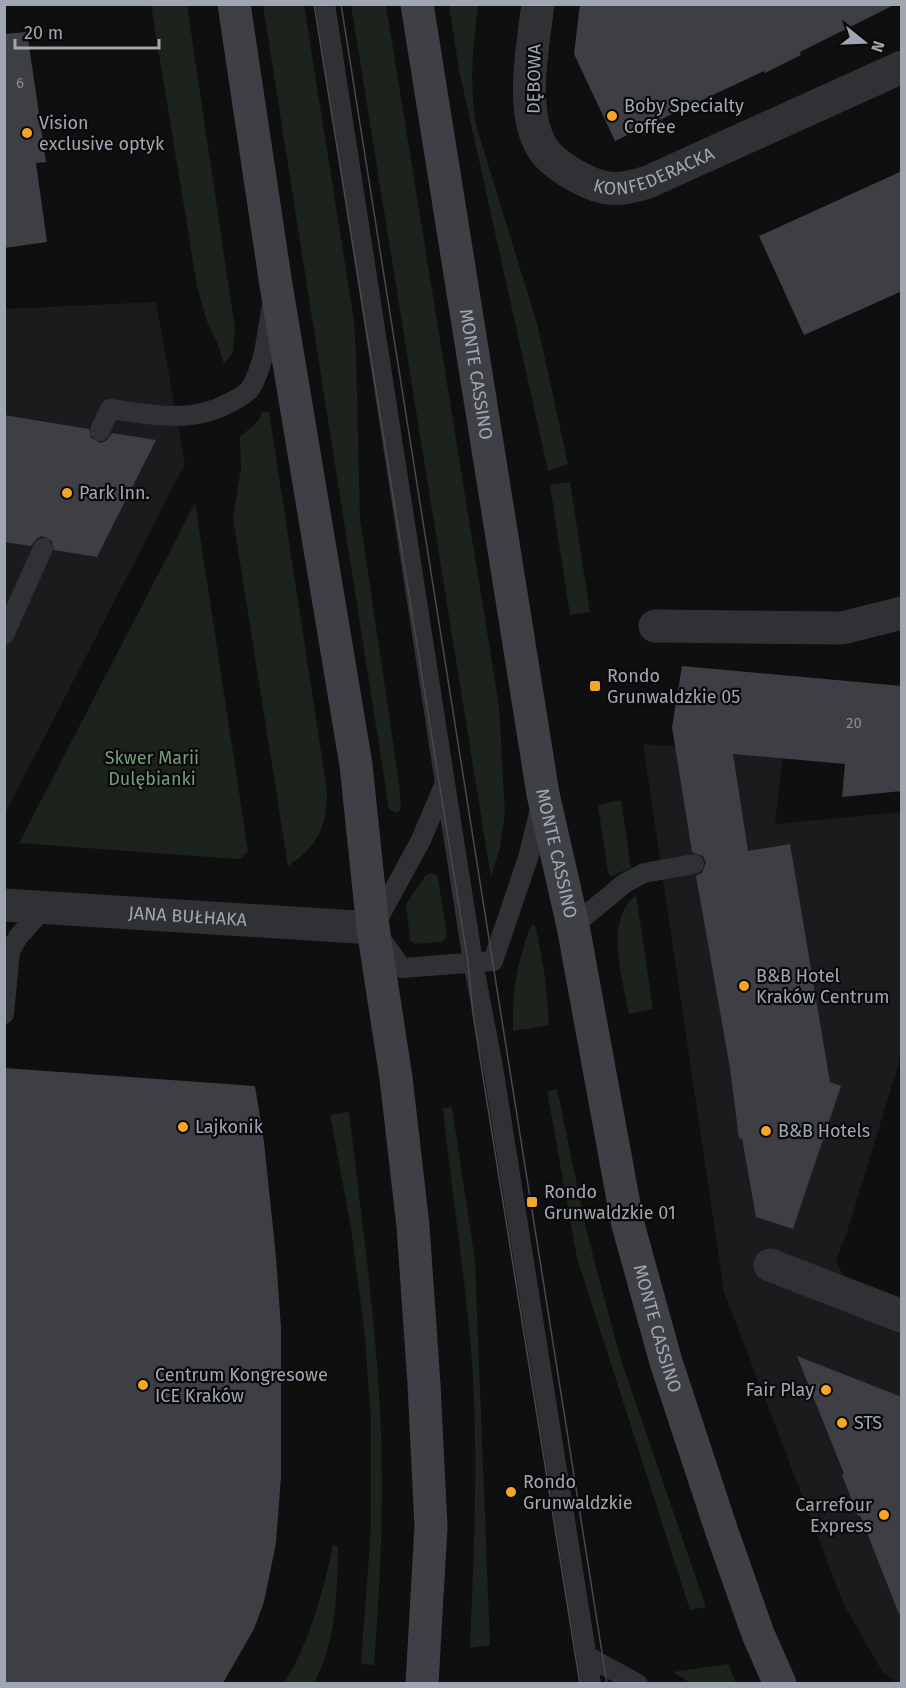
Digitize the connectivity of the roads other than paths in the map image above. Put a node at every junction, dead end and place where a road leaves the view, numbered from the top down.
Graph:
1 (234, 4) edge
2 (325, 4) edge
3 (417, 4) edge
4 (538, 4) edge
5 (902, 67) edge
6 (544, 150) joint
7 (276, 285) junction
8 (100, 431) dead end
9 (43, 548) dead end
10 (902, 614) edge
11 (656, 626) dead end
12 (4, 635) edge
13 (445, 783) junction
14 (543, 794) junction
15 (694, 864) dead end
16 (4, 905) edge
17 (45, 907) junction
18 (573, 926) junction
19 (373, 928) junction
20 (474, 962) junction
21 (4, 1014) edge
22 (770, 1265) dead end
23 (902, 1316) edge
24 (586, 1656) junction
25 (422, 1683) edge
26 (591, 1683) edge
27 (638, 1683) edge
28 (780, 1683) edge

1 - 7 main road
2 - 13 lane
3 - 14 main road, MONTE CASSINO
4 - 6 street, DĘBOWA
5 - 6 street, KONFEDERACKA
7 - 8 lane
7 - 19 main road
9 - 12 lane
10 - 11 street
13 - 19 lane
13 - 20 lane
14 - 18 main road, MONTE CASSINO
14 - 20 lane
15 - 18 lane
16 - 17 street, JANA BUŁHAKA
17 - 19 street, JANA BUŁHAKA
17 - 21 lane
18 - 28 main road, MONTE CASSINO
19 - 20 lane
19 - 25 main road
20 - 24 lane
22 - 23 street
24 - 26 lane
24 - 27 lane

